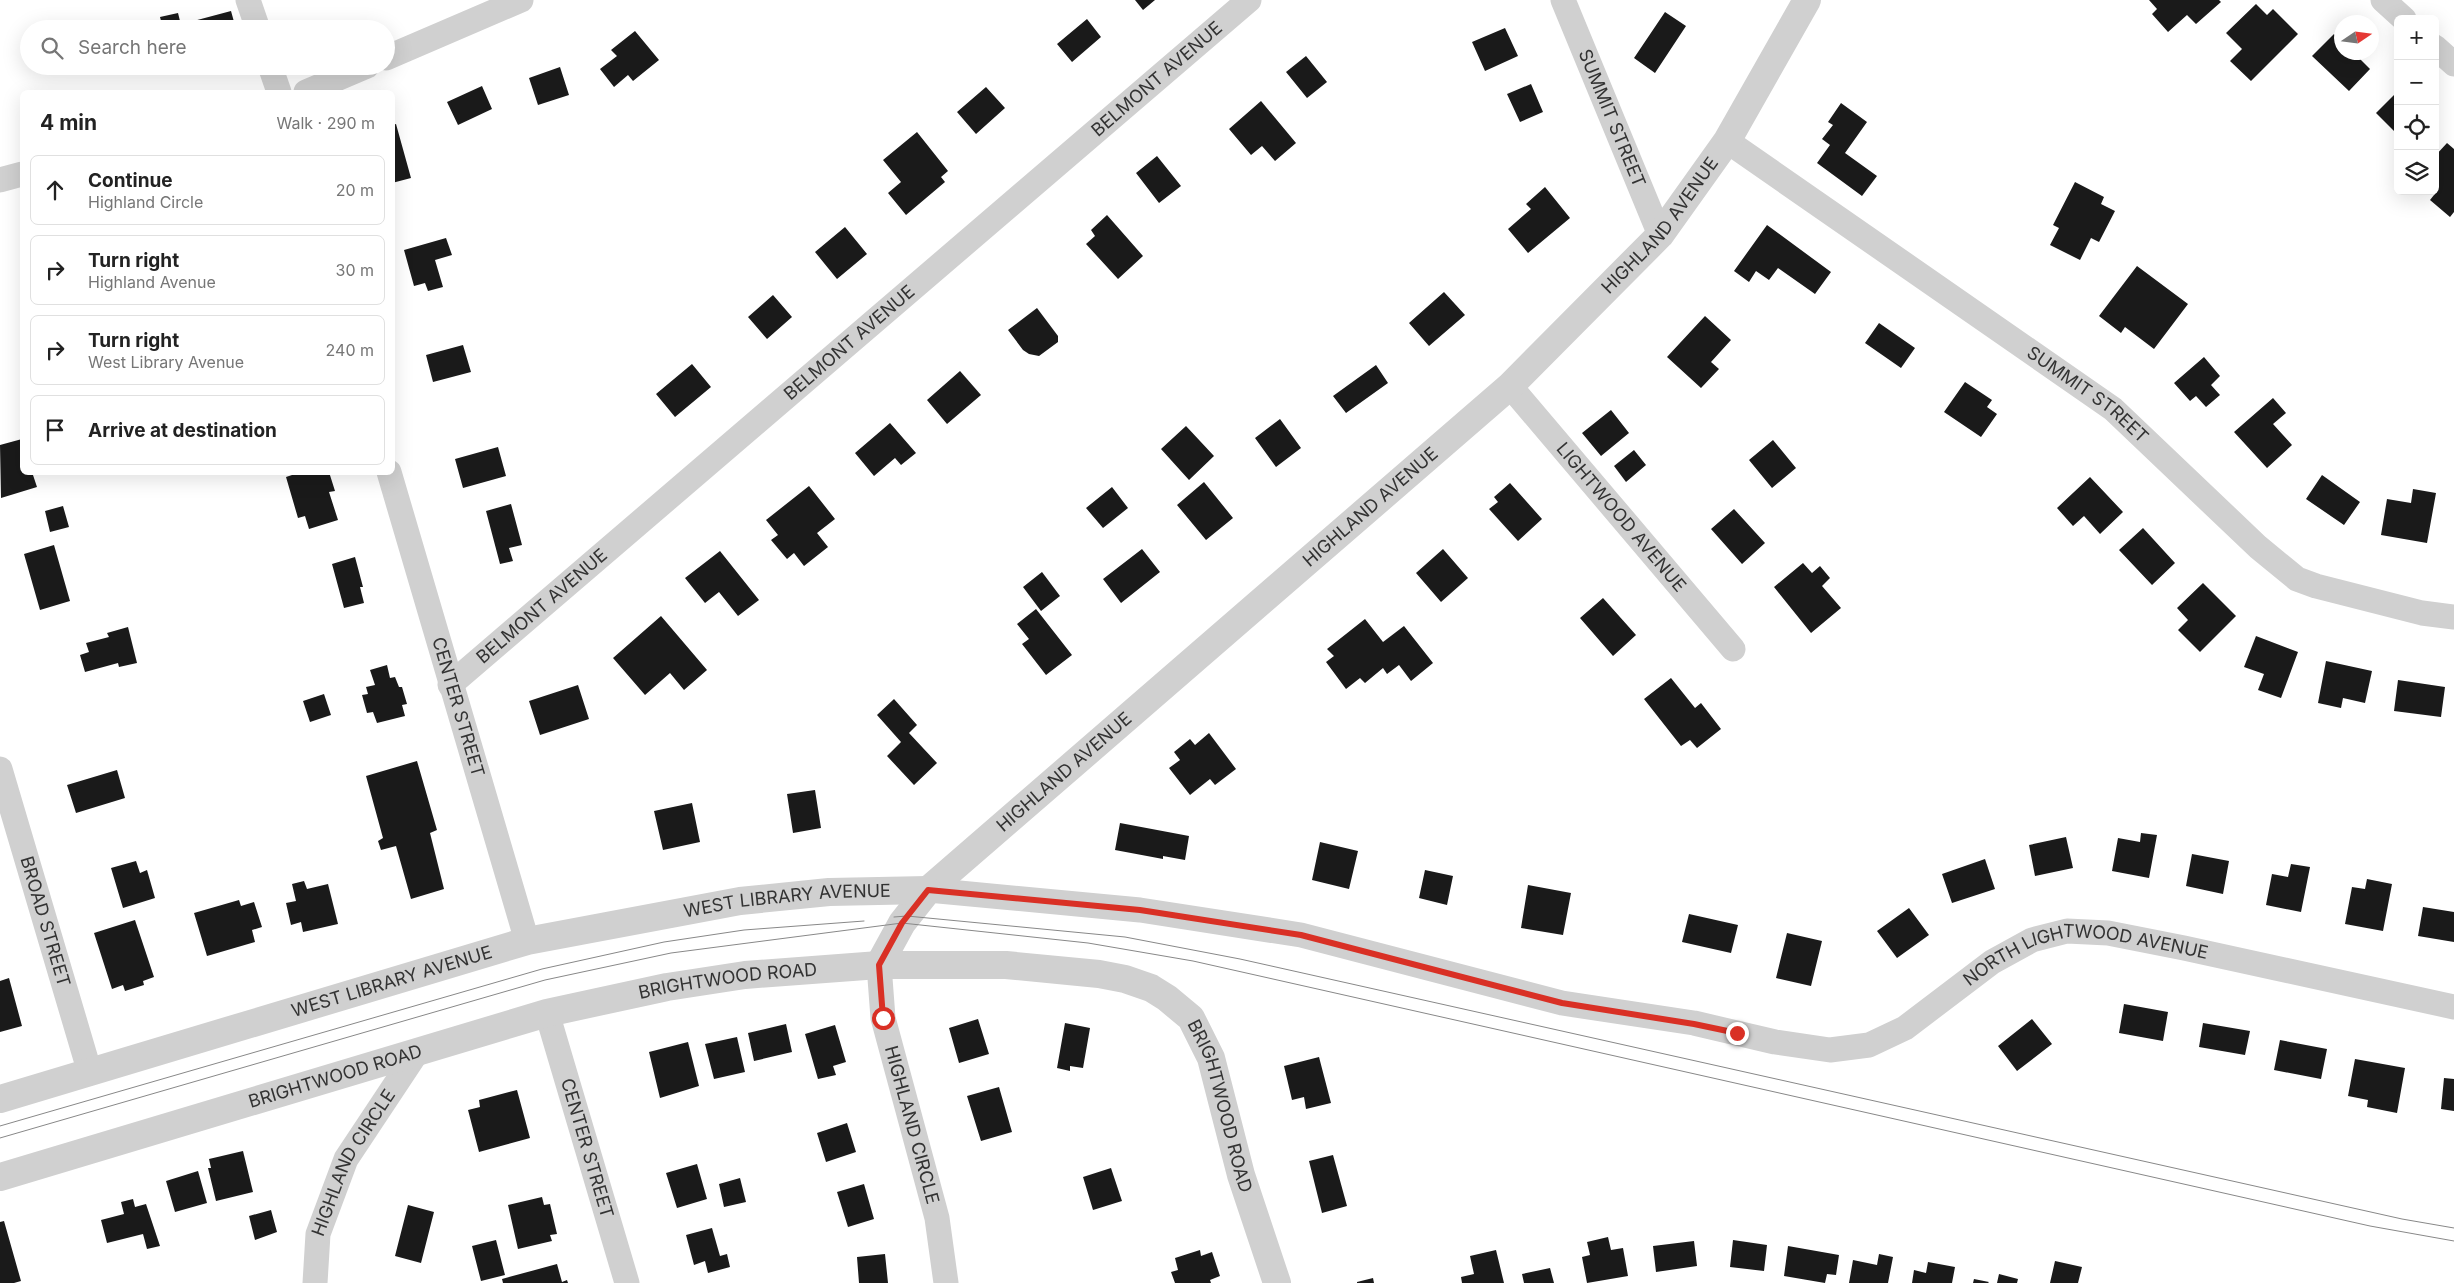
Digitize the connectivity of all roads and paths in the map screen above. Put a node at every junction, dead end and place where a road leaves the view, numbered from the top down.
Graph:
1 (248, 0) edge
2 (522, 0) edge
3 (1249, 0) edge
4 (1564, 0) edge
5 (1807, 0) edge
6 (2383, 0) edge
7 (2400, 15) edge
8 (255, 20) edge
9 (2439, 51) edge
10 (395, 54) edge
11 (2454, 64) edge
12 (273, 75) edge
13 (346, 75) edge
14 (278, 90) edge
15 (311, 90) edge
16 (1727, 141) junction
17 (20, 175) edge
18 (0, 180) edge
19 (1660, 236) junction
20 (1510, 386) junction
21 (390, 475) edge
22 (2454, 618) edge
23 (1733, 650) dead end
24 (450, 685) junction
25 (0, 769) edge
26 (928, 890) junction
27 (527, 941) junction
28 (879, 965) junction
29 (2454, 1007) edge
30 (547, 1013) junction
31 (1737, 1033) joint
32 (417, 1052) junction
33 (90, 1073) junction
34 (0, 1099) edge
35 (0, 1177) edge
36 (315, 1283) edge
37 (627, 1283) edge
38 (946, 1283) edge
39 (1277, 1283) edge

1 - 8 street
2 - 10 street
3 - 24 street, BELMONT AVENUE
4 - 19 street, SUMMIT STREET
5 - 16 street, HIGHLAND AVENUE
6 - 7 street
9 - 11 street
12 - 14 street
13 - 15 street
16 - 19 street, HIGHLAND AVENUE
16 - 22 street, SUMMIT STREET
17 - 18 street
19 - 20 street, HIGHLAND AVENUE
20 - 23 street, LIGHTWOOD AVENUE
20 - 26 street, HIGHLAND AVENUE
21 - 24 street, CENTER STREET
24 - 27 street, CENTER STREET
25 - 33 street, BROAD STREET
26 - 27 street, WEST LIBRARY AVENUE
26 - 28 street, HIGHLAND AVENUE
26 - 31 street, WEST LIBRARY AVENUE
27 - 33 street, WEST LIBRARY AVENUE
28 - 30 street, BRIGHTWOOD ROAD
28 - 38 street, HIGHLAND CIRCLE
28 - 39 street, BRIGHTWOOD ROAD
29 - 31 street, NORTH LIGHTWOOD AVENUE
30 - 32 street, BRIGHTWOOD ROAD
30 - 37 street, CENTER STREET
32 - 35 street, BRIGHTWOOD ROAD
32 - 36 street, HIGHLAND CIRCLE
33 - 34 street, WEST LIBRARY AVENUE

